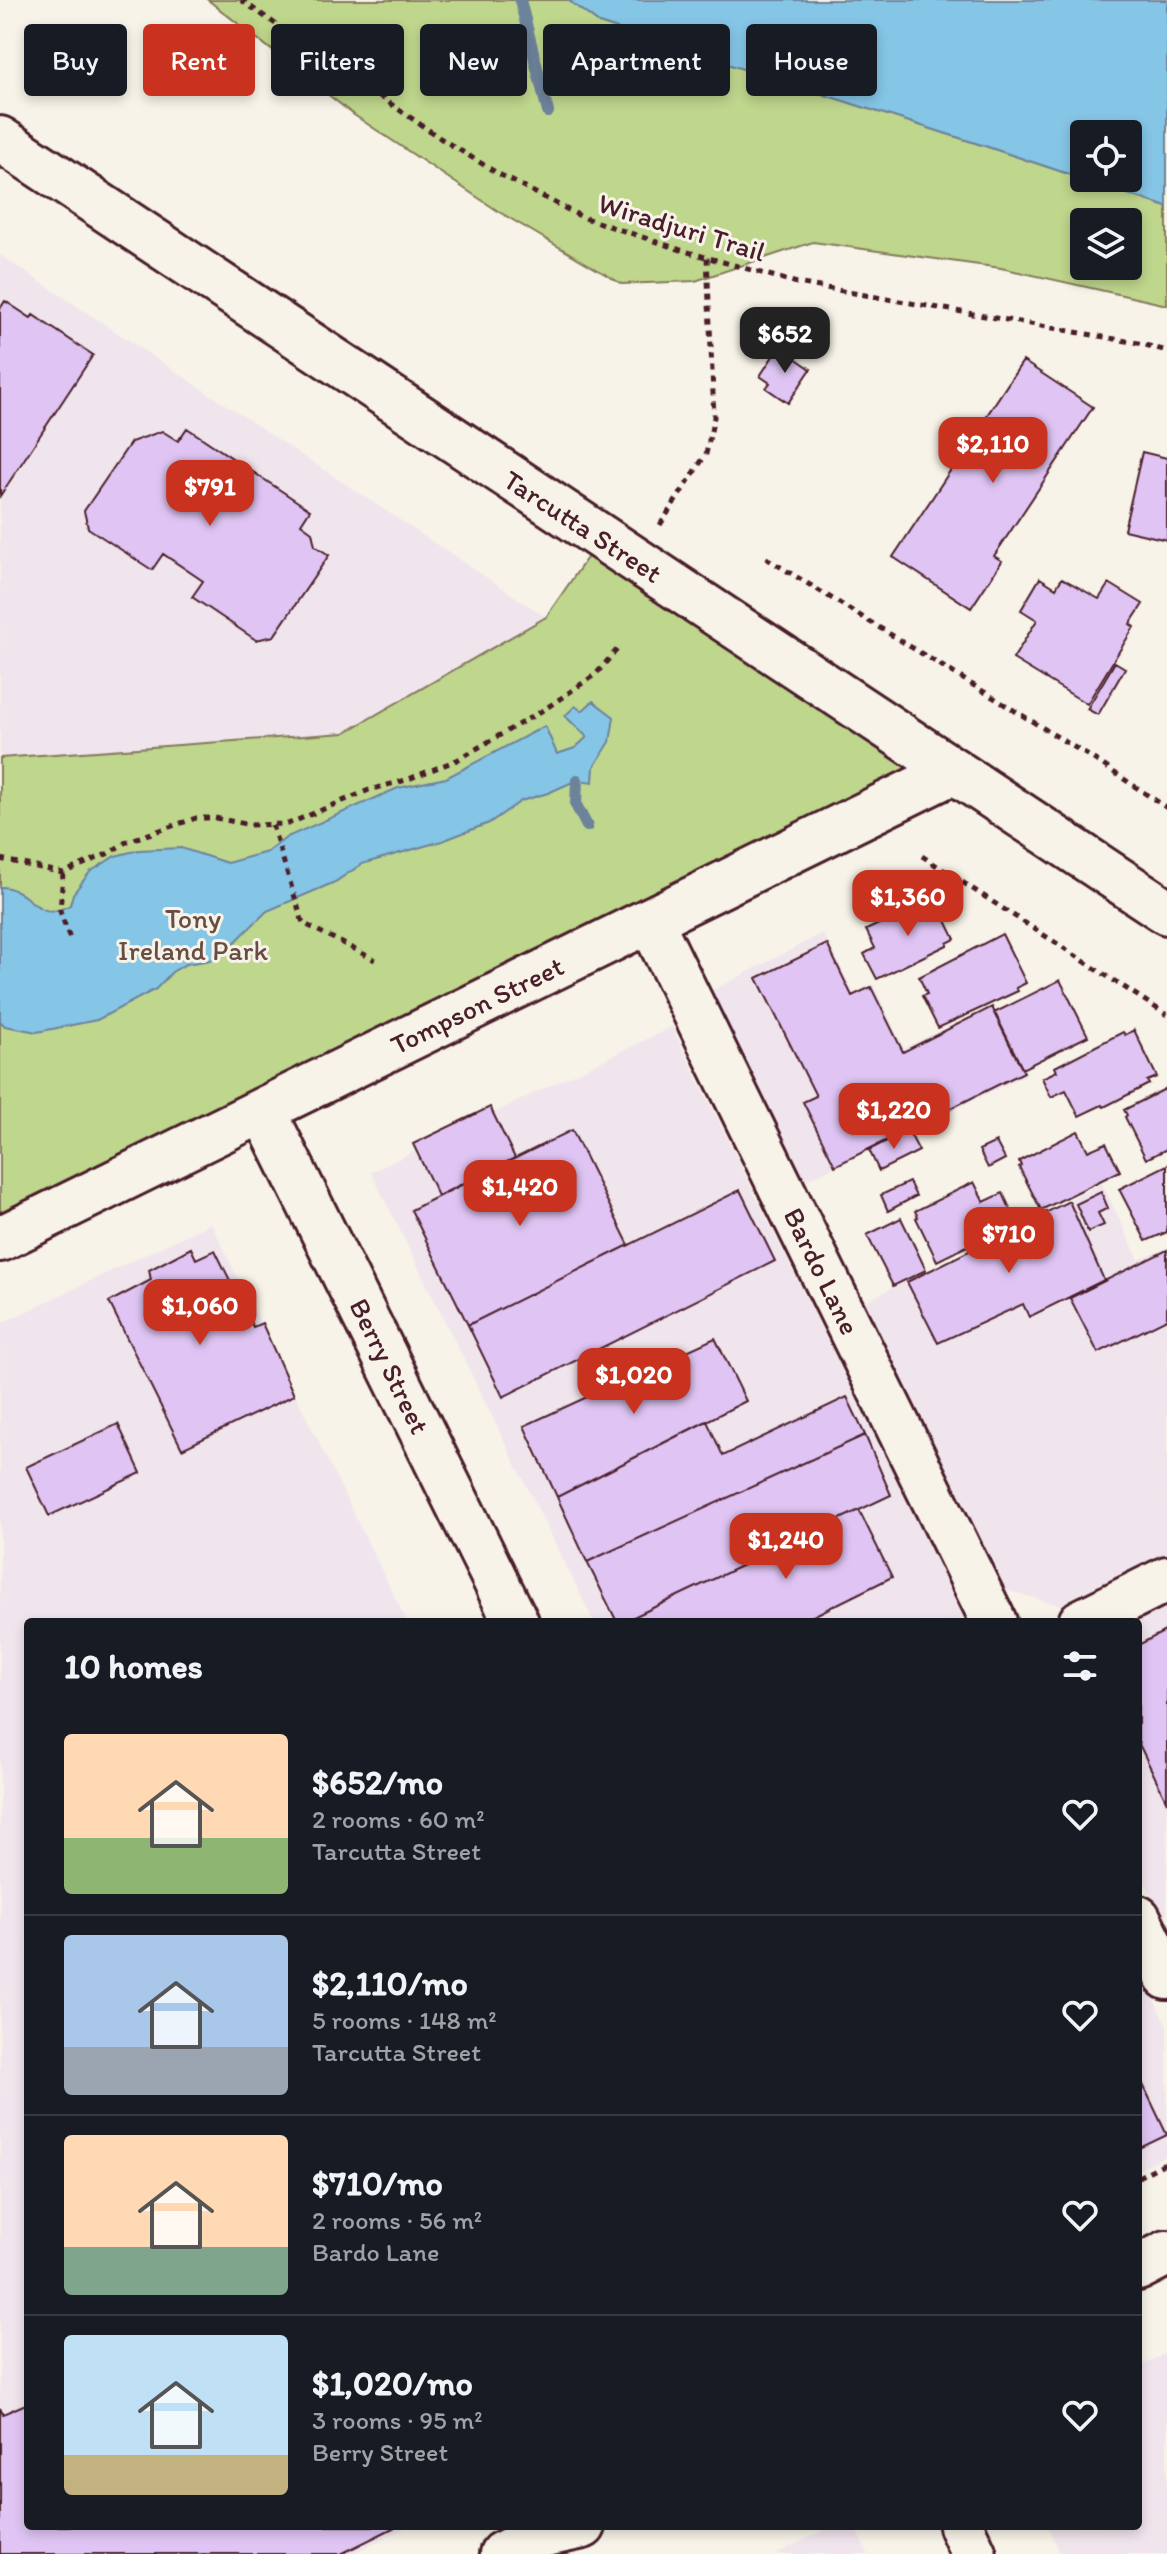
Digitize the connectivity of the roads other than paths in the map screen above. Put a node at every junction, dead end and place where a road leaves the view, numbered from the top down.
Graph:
1 (0, 139) edge
2 (954, 771) junction
3 (1167, 912) edge
4 (650, 920) junction
5 (263, 1110) junction
6 (0, 1239) edge
7 (1167, 1579) edge
8 (514, 1618) edge
9 (992, 1618) edge
10 (1089, 1618) edge
11 (1142, 1926) edge
12 (1167, 1977) edge
13 (1167, 2253) edge
14 (1142, 2266) edge
15 (564, 2530) edge
16 (612, 2530) edge
17 (963, 2530) edge
18 (502, 2554) edge
19 (589, 2554) edge
20 (974, 2554) edge

1 - 2 street, Tarcutta Street
2 - 3 street, Tarcutta Street
2 - 4 street, Tompson Street
4 - 5 street, Tompson Street
4 - 9 street, Bardo Lane
5 - 6 street, Tompson Street
5 - 8 street, Berry Street
7 - 10 street
11 - 12 street
13 - 14 street
15 - 18 street
16 - 19 street
17 - 20 street

